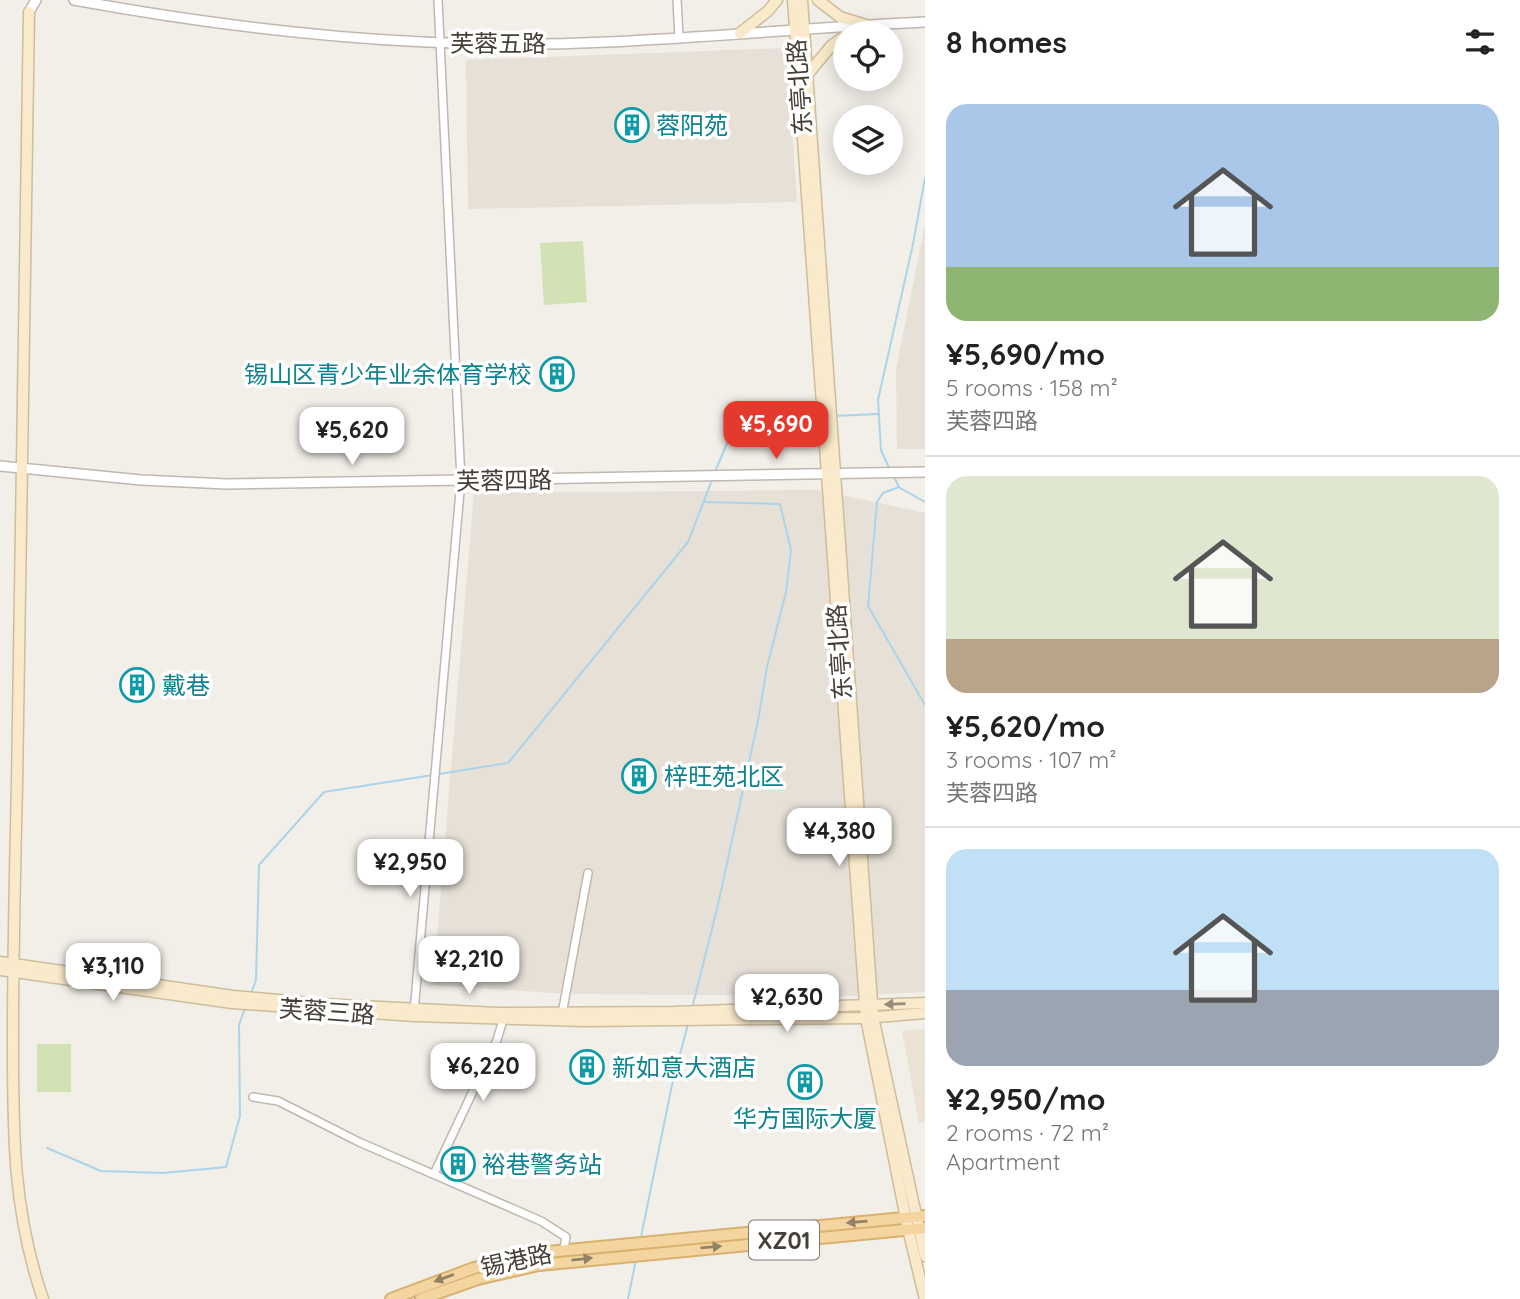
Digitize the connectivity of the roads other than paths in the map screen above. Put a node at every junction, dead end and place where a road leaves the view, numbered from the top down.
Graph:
1 (23, 0) edge
2 (36, 0) edge
3 (74, 0) edge
4 (438, 0) edge
5 (677, 0) edge
6 (777, 0) edge
7 (793, 0) edge
8 (802, 0) edge
9 (818, 0) edge
10 (29, 12) junction
11 (853, 21) edge
12 (925, 22) edge
13 (903, 23) edge
14 (833, 27) edge
15 (799, 29) junction
16 (740, 33) junction
17 (679, 37) junction
18 (439, 42) junction
19 (833, 44) edge
20 (807, 75) junction
21 (826, 409) junction
22 (0, 466) edge
23 (23, 470) junction
24 (925, 472) edge
25 (830, 474) junction
26 (461, 480) junction
27 (588, 873) dead end
28 (0, 962) edge
29 (13, 969) junction
30 (0, 970) edge
31 (925, 1003) edge
32 (868, 1006) junction
33 (414, 1013) junction
34 (925, 1013) edge
35 (562, 1014) junction
36 (708, 1015) junction
37 (674, 1016) junction
38 (869, 1018) junction
39 (503, 1020) junction
40 (253, 1097) dead end
41 (434, 1174) junction
42 (916, 1223) edge
43 (564, 1249) junction
44 (925, 1256) edge
45 (43, 1299) edge
46 (391, 1299) edge
47 (421, 1299) edge
48 (925, 1299) edge

1 - 10 street
2 - 10 street
3 - 18 street, 芙蓉五路
4 - 18 street
5 - 17 street
6 - 16 main road
7 - 15 main road, 东亭北路
8 - 15 main road, 东亭北路
9 - 11 main road
10 - 23 main road
12 - 13 street, 芙蓉五路
14 - 15 street, 芙蓉五路
15 - 16 street, 芙蓉五路
15 - 20 main road, 东亭北路
15 - 21 main road, 东亭北路
16 - 17 street, 芙蓉五路
17 - 18 street, 芙蓉五路
18 - 26 street
19 - 20 main road
20 - 21 main road, 东亭北路
21 - 25 main road, 东亭北路
22 - 23 street, 芙蓉四路
23 - 26 street, 芙蓉四路
23 - 29 main road
24 - 25 street, 芙蓉四路
25 - 26 street, 芙蓉四路
25 - 32 main road, 东亭北路
26 - 33 street
27 - 35 street
28 - 29 main road, 芙蓉三路
29 - 30 main road, 芙蓉三路
29 - 33 main road, 芙蓉三路
29 - 45 main road
31 -> 32 main road, 芙蓉三路
32 - 36 main road, 芙蓉三路
32 - 38 main road, 东亭北路
33 - 35 main road, 芙蓉三路
33 - 39 main road, 芙蓉三路
34 - 38 main road, 芙蓉三路
35 - 37 main road, 芙蓉三路
36 - 37 main road, 芙蓉三路
36 - 38 main road, 芙蓉三路
37 - 39 main road, 芙蓉三路
38 - 42 main road, 东亭北路
39 - 41 street
40 - 41 street
41 - 43 street
42 -> 43 main road, 锡港路 / XZ01
42 - 44 main road, 东亭北路
47 -> 42 main road, 锡港路 / XZ01
42 - 48 main road, 东亭北路
43 -> 46 main road, 锡港路 / XZ01

